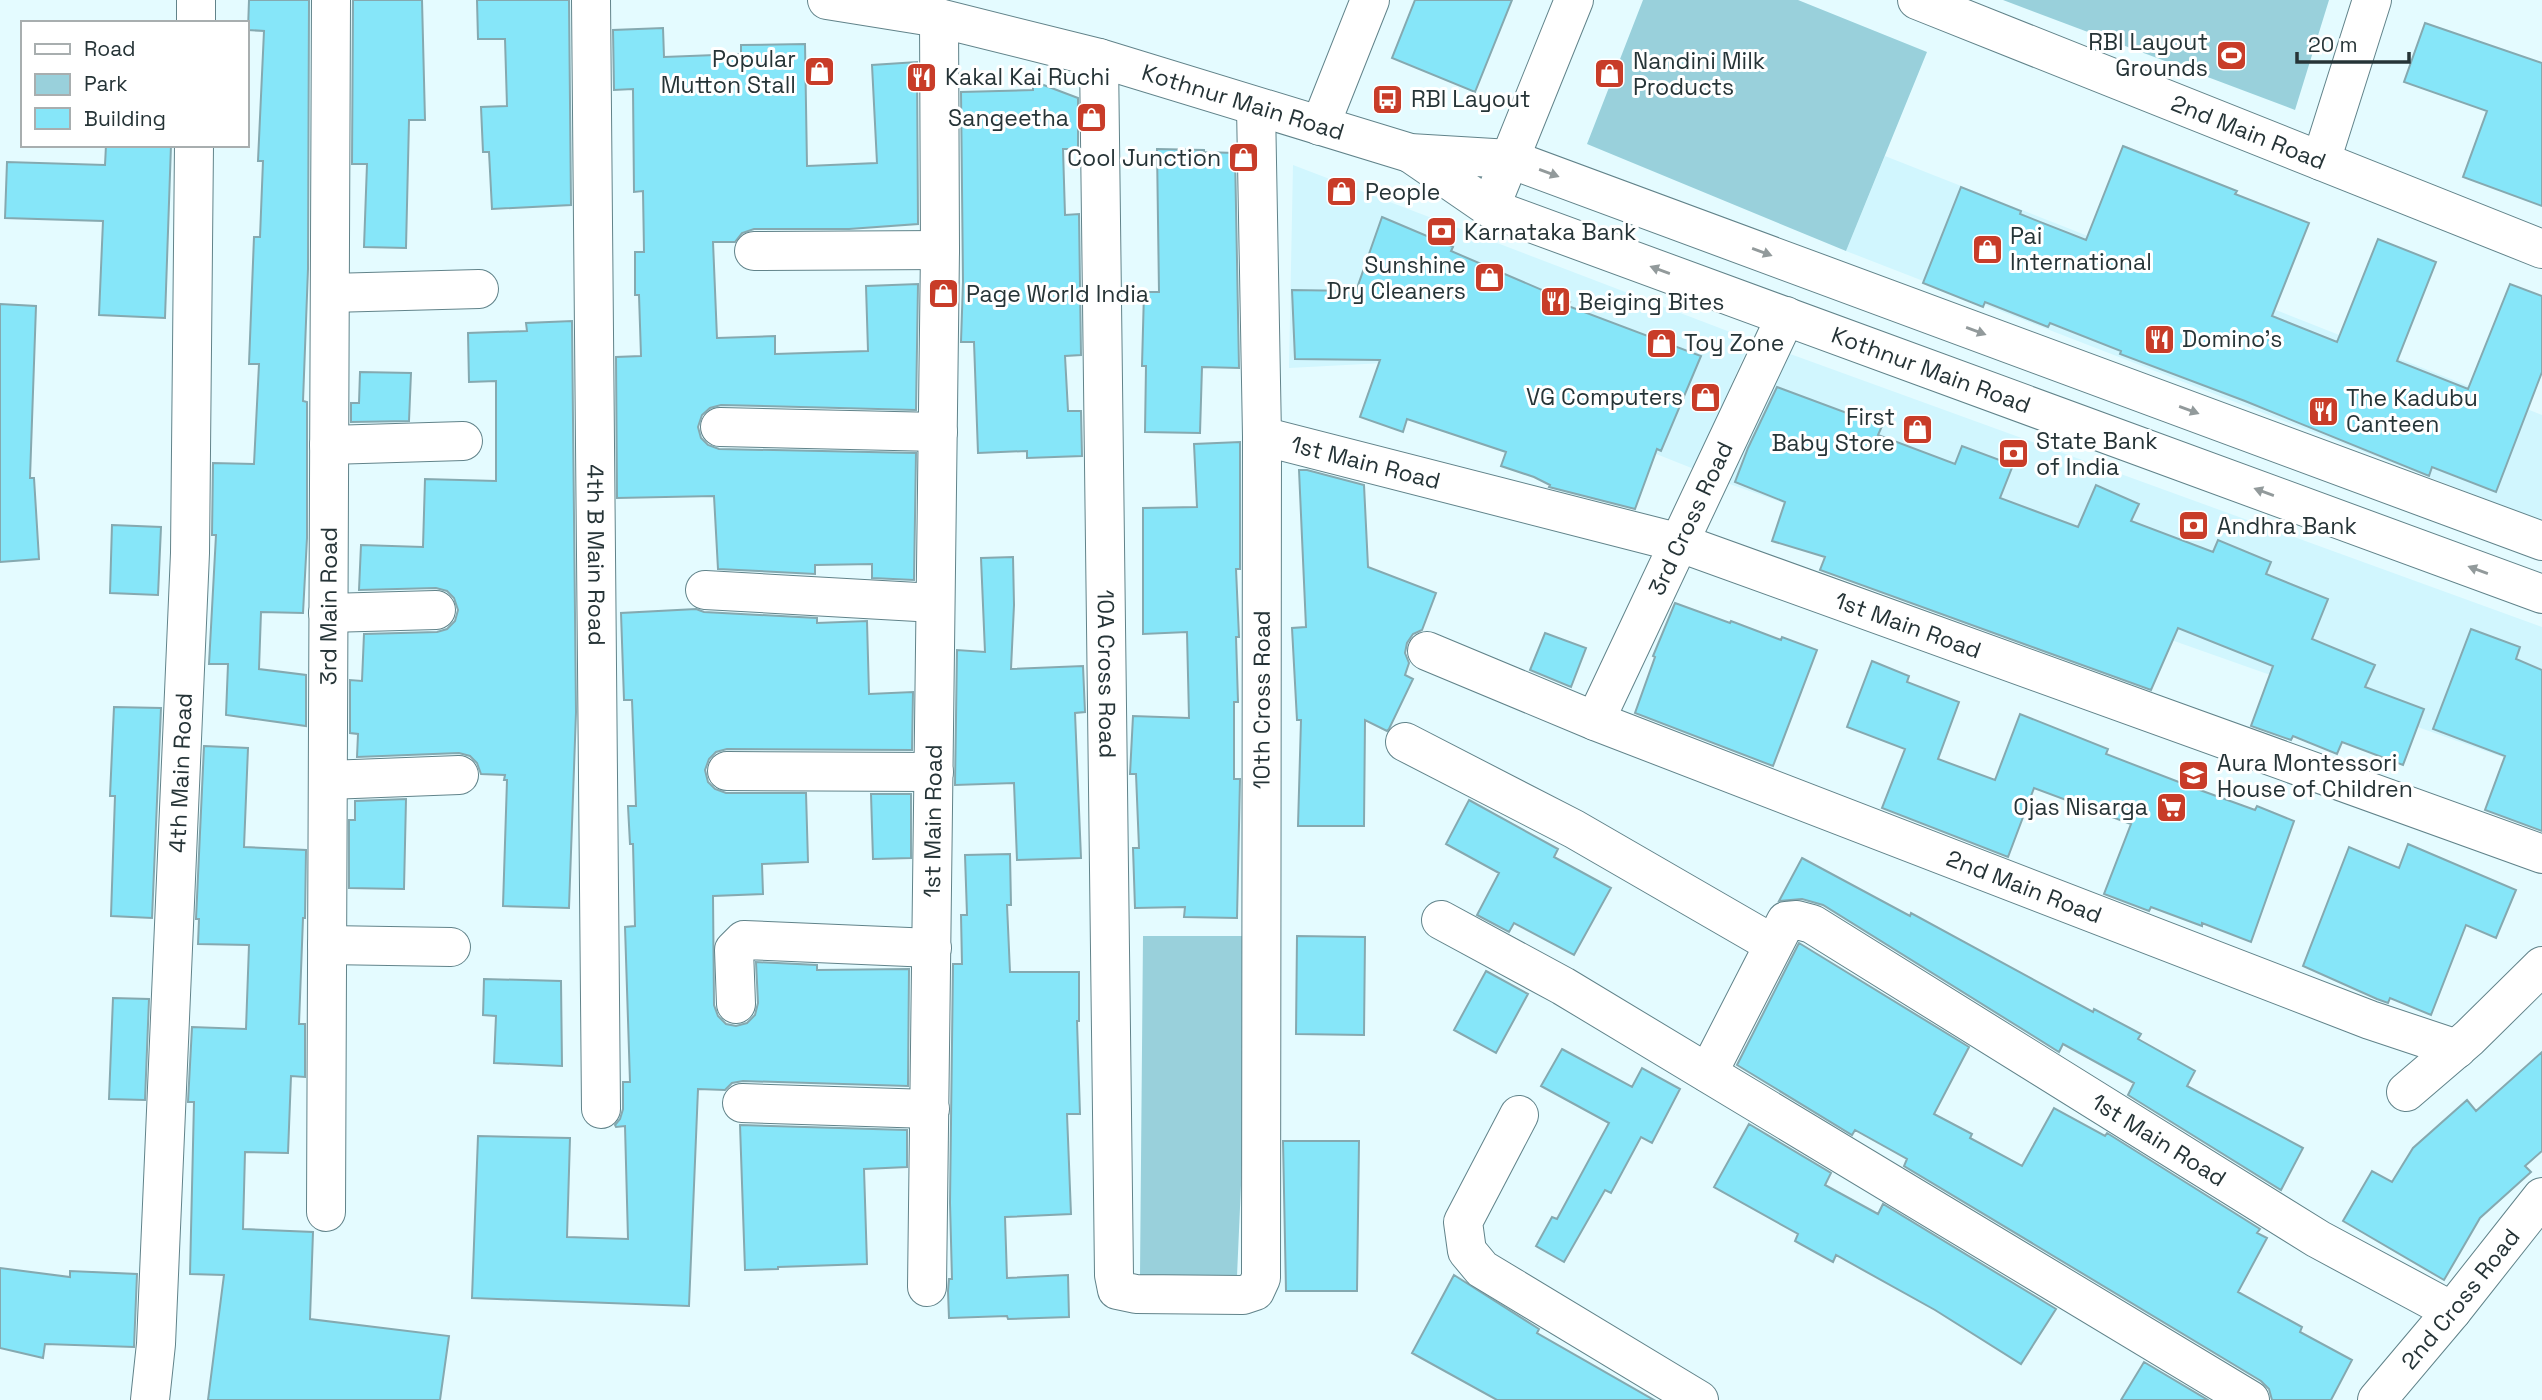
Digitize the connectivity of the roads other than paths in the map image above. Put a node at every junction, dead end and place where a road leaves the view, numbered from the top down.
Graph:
1 (196, 0) edge
2 (331, 0) edge
3 (590, 0) edge
4 (827, 0) edge
5 (1370, 0) edge
6 (1574, 0) edge
7 (1917, 0) edge
8 (2372, 0) edge
9 (939, 19) junction
10 (195, 21) edge
11 (1099, 58) junction
12 (1256, 107) junction
13 (1320, 126) junction
14 (194, 147) edge
15 (1410, 153) junction
16 (1510, 159) junction
17 (2321, 161) junction
18 (1490, 208) junction
19 (2542, 249) edge
20 (940, 250) junction
21 (754, 251) dead end
22 (479, 289) dead end
23 (330, 293) junction
24 (1786, 316) junction
25 (720, 426) dead end
26 (937, 432) junction
27 (1262, 436) junction
28 (463, 441) dead end
29 (329, 445) junction
30 (2542, 541) edge
31 (1680, 543) junction
32 (705, 590) dead end
33 (2542, 594) edge
34 (936, 603) junction
35 (436, 610) dead end
36 (328, 612) junction
37 (1427, 651) dead end
38 (1595, 721) junction
39 (1405, 742) dead end
40 (727, 771) dead end
41 (933, 772) junction
42 (459, 775) dead end
43 (328, 780) junction
44 (2542, 854) edge
45 (1441, 920) dead end
46 (1785, 932) junction
47 (327, 945) junction
48 (451, 947) dead end
49 (932, 948) junction
50 (2542, 966) edge
51 (736, 1004) dead end
52 (2457, 1049) junction
53 (1708, 1073) junction
54 (2406, 1092) dead end
55 (741, 1103) dead end
56 (601, 1109) dead end
57 (930, 1109) junction
58 (1519, 1115) dead end
59 (2542, 1197) edge
60 (326, 1212) dead end
61 (927, 1287) dead end
62 (1255, 1291) joint
63 (2452, 1311) junction
64 (150, 1400) edge
65 (1699, 1400) edge
66 (2250, 1400) edge
67 (2377, 1400) edge

1 - 10 street
2 - 23 street, 3rd Main Road
3 - 56 street, 4th B Main Road
4 - 9 street, Kothnur Main Road
5 - 13 street
6 - 16 street
7 - 17 street, 2nd Main Road
8 - 17 street
9 - 11 street, Kothnur Main Road
9 - 20 street, 1st Main Road
11 - 12 street, Kothnur Main Road
11 - 62 street, 10A Cross Road
12 - 13 street, Kothnur Main Road
12 - 27 street, 10th Cross Road
13 - 15 street, Kothnur Main Road
14 - 64 street, 4th Main Road
15 - 16 street, Kothnur Main Road
15 - 18 street, Kothnur Main Road
16 - 18 street
16 -> 30 street, Kothnur Main Road
17 - 19 street, 2nd Main Road
24 -> 18 street, Kothnur Main Road
20 - 21 street
20 - 26 street, 1st Main Road
22 - 23 street
23 - 29 street, 3rd Main Road
24 - 31 street, 3rd Cross Road
33 -> 24 street, Kothnur Main Road
25 - 26 street
26 - 34 street, 1st Main Road
27 - 31 street, 1st Main Road
27 - 62 street, 10th Cross Road
28 - 29 street
29 - 36 street, 3rd Main Road
31 - 38 street, 3rd Cross Road
31 - 44 street, 1st Main Road
32 - 34 street
34 - 41 street, 1st Main Road
35 - 36 street
36 - 43 street, 3rd Main Road
37 - 38 street, 2nd Main Road
38 - 52 street, 2nd Main Road
39 - 46 street, 1st Main Road
40 - 41 street
41 - 49 street, 1st Main Road
42 - 43 street
43 - 47 street, 3rd Main Road
45 - 53 street
46 - 53 street
46 - 63 street, 1st Main Road
47 - 48 street
47 - 60 street, 3rd Main Road
49 - 51 street
49 - 57 street, 1st Main Road
50 - 52 street
52 - 54 street
53 - 66 street
55 - 57 street
57 - 61 street, 1st Main Road
58 - 65 street
59 - 63 street, 2nd Cross Road
63 - 67 street, 2nd Cross Road

